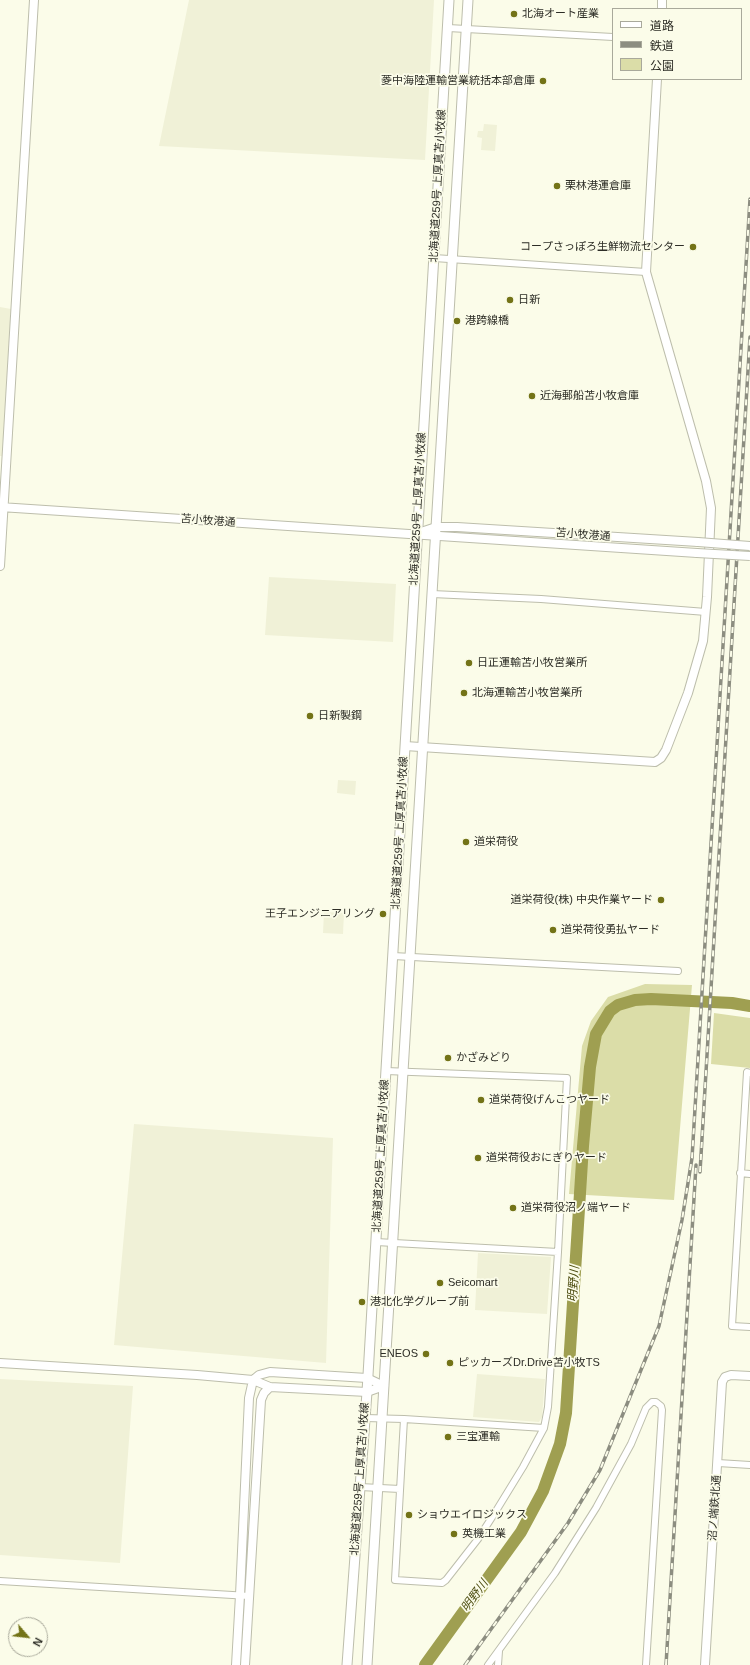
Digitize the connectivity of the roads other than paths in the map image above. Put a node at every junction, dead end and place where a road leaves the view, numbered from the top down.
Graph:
1 (34, 0) edge
2 (449, 0) edge
3 (468, 0) edge
4 (448, 28) junction
5 (466, 29) junction
6 (612, 37) edge
7 (657, 80) edge
8 (434, 258) junction
9 (452, 259) junction
10 (646, 272) junction
11 (2, 508) edge
12 (436, 527) junction
13 (417, 534) junction
14 (436, 537) junction
15 (750, 546) edge
16 (750, 556) edge
17 (0, 566) edge
18 (432, 594) junction
19 (706, 612) junction
20 (405, 746) junction
21 (423, 746) junction
22 (393, 956) junction
23 (410, 958) junction
24 (678, 971) dead end
25 (386, 1071) junction
26 (403, 1072) junction
27 (750, 1073) edge
28 (740, 1173) junction
29 (750, 1174) edge
30 (376, 1242) junction
31 (393, 1242) junction
32 (558, 1252) junction
33 (750, 1327) edge
34 (0, 1363) edge
35 (750, 1376) edge
36 (367, 1378) junction
37 (253, 1380) junction
38 (384, 1386) junction
39 (270, 1387) junction
40 (367, 1392) junction
41 (365, 1418) junction
42 (382, 1419) junction
43 (404, 1419) junction
44 (544, 1428) junction
45 (718, 1463) junction
46 (750, 1465) edge
47 (360, 1486) junction
48 (377, 1487) junction
49 (400, 1489) junction
50 (0, 1581) edge
51 (240, 1595) junction
52 (249, 1596) junction
53 (499, 1651) junction
54 (236, 1665) edge
55 (245, 1665) edge
56 (347, 1665) edge
57 (367, 1665) edge
58 (488, 1665) edge
59 (498, 1665) edge
60 (646, 1665) edge
61 (706, 1665) edge

1 - 11 street
2 - 4 main road, 北海道道259号 上厚真苫小牧線
3 - 5 main road, 北海道道259号 上厚真苫小牧線
4 - 5 street
4 - 8 main road, 北海道道259号 上厚真苫小牧線
5 - 6 street
5 - 9 main road, 北海道道259号 上厚真苫小牧線
7 - 10 street
8 - 9 street
8 - 13 main road, 北海道道259号 上厚真苫小牧線
9 - 10 street
9 - 12 main road, 北海道道259号 上厚真苫小牧線
10 - 19 street
11 - 13 street, 苫小牧港通
11 - 17 street
12 - 13 street, 苫小牧港通
12 - 14 main road, 北海道道259号 上厚真苫小牧線
12 - 15 street, 苫小牧港通, bridge
13 - 14 street, 苫小牧港通
13 - 20 main road, 北海道道259号 上厚真苫小牧線
14 - 16 street, 苫小牧港通, bridge
14 - 18 main road, 北海道道259号 上厚真苫小牧線
18 - 19 street
18 - 21 main road, 北海道道259号 上厚真苫小牧線
19 - 21 street
20 - 21 street
20 - 22 main road, 北海道道259号 上厚真苫小牧線
21 - 23 main road, 北海道道259号 上厚真苫小牧線
22 - 23 street
22 - 25 main road, 北海道道259号 上厚真苫小牧線
23 - 24 street
23 - 26 main road, 北海道道259号 上厚真苫小牧線
25 - 26 street
25 - 30 main road, 北海道道259号 上厚真苫小牧線
26 - 31 main road, 北海道道259号 上厚真苫小牧線
26 - 32 street
27 - 28 street
28 - 29 street
28 - 33 street
30 - 31 street
30 - 36 main road, 北海道道259号 上厚真苫小牧線
31 - 32 street
31 - 38 main road, 北海道道259号 上厚真苫小牧線
32 - 44 street
34 - 37 street
35 - 45 street, 沼ノ端鉄北通
36 - 37 street
36 - 38 street
36 - 40 main road, 北海道道259号 上厚真苫小牧線
37 - 39 street
37 - 51 street
38 - 40 street
38 - 42 main road, 北海道道259号 上厚真苫小牧線
39 - 40 street
39 - 52 street
40 - 41 main road, 北海道道259号 上厚真苫小牧線
41 - 42 street
41 - 47 main road, 北海道道259号 上厚真苫小牧線
42 - 43 street
42 - 48 main road, 北海道道259号 上厚真苫小牧線
43 - 44 street
43 - 49 street
44 - 49 street
45 - 46 street
45 - 61 street, 沼ノ端鉄北通
47 - 48 street
47 - 56 main road, 北海道道259号 上厚真苫小牧線
48 - 49 street
48 - 57 main road, 北海道道259号 上厚真苫小牧線
50 - 51 street
51 - 52 street
51 - 54 street
52 - 55 street
53 - 58 street
53 - 59 street
53 - 60 street

